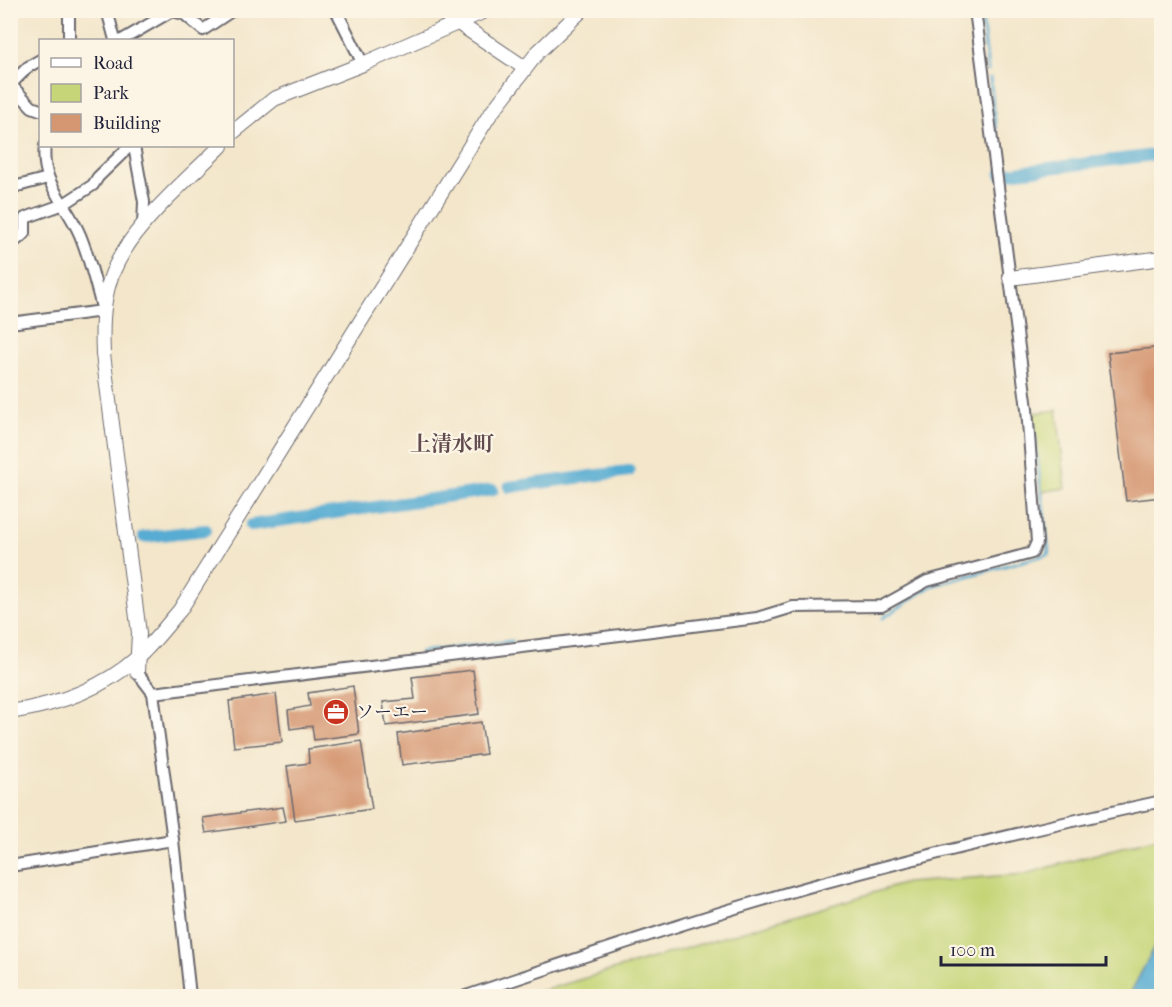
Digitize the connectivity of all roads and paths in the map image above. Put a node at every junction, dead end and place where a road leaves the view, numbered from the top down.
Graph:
1 (69, 10) edge
2 (107, 10) edge
3 (233, 10) edge
4 (336, 10) edge
5 (439, 10) edge
6 (487, 10) edge
7 (582, 10) edge
8 (975, 10) edge
9 (172, 11) edge
10 (456, 23) junction
11 (69, 39) edge
12 (115, 39) edge
13 (124, 39) edge
14 (39, 61) edge
15 (363, 64) junction
16 (525, 68) junction
17 (11, 85) edge
18 (39, 110) edge
19 (234, 131) edge
20 (45, 147) edge
21 (131, 147) edge
22 (132, 147) edge
23 (220, 147) edge
24 (48, 178) junction
25 (10, 188) edge
26 (64, 204) junction
27 (143, 225) junction
28 (10, 245) edge
29 (1161, 258) edge
30 (1010, 278) junction
31 (103, 311) junction
32 (10, 323) edge
33 (137, 665) junction
34 (153, 693) junction
35 (10, 712) edge
36 (1161, 801) edge
37 (173, 840) junction
38 (10, 866) edge
39 (189, 996) edge
40 (466, 996) edge

1 - 11 street
2 - 12 street
3 - 9 street
4 - 15 street
5 - 10 street
6 - 10 street
7 - 16 street
8 - 30 street
9 - 13 street
10 - 15 street
10 - 16 street
14 - 17 street
15 - 19 street
16 - 33 street
17 - 18 street
20 - 24 street
21 - 26 street
22 - 27 street
23 - 27 street
24 - 25 street
24 - 26 street
26 - 28 street
26 - 31 street
27 - 31 street
29 - 30 street
30 - 34 street
31 - 32 street
31 - 33 street
33 - 34 street
33 - 35 street
34 - 37 street
36 - 40 street
37 - 38 street
37 - 39 street

